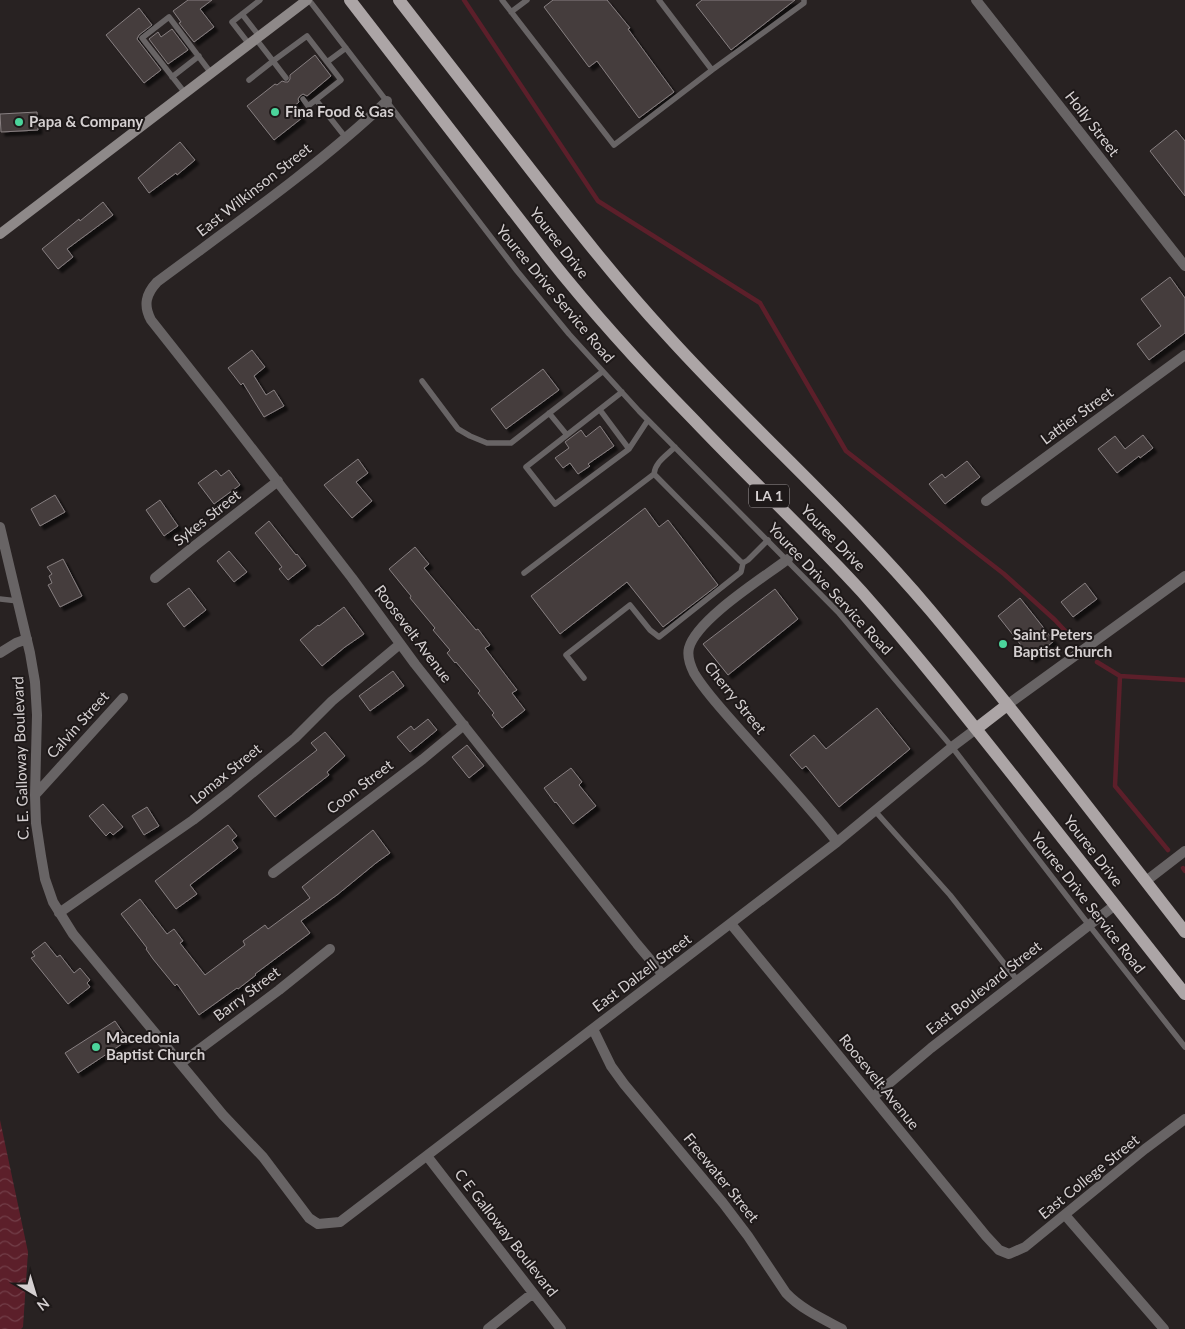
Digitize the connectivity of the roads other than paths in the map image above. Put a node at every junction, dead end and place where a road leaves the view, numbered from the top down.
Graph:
1 (260, 0) edge
2 (308, 0) edge
3 (350, 0) edge
4 (399, 0) edge
5 (502, 0) edge
6 (527, 0) edge
7 (804, 0) edge
8 (976, 0) edge
9 (662, 1) edge
10 (511, 12) junction
11 (242, 14) junction
12 (255, 40) junction
13 (346, 48) junction
14 (199, 56) junction
15 (273, 61) junction
16 (327, 62) junction
17 (712, 70) junction
18 (211, 73) junction
19 (172, 77) junction
20 (286, 78) dead end
21 (249, 80) dead end
22 (184, 93) junction
23 (303, 99) dead end
24 (316, 100) junction
25 (387, 101) junction
26 (346, 138) junction
27 (0, 234) edge
28 (1185, 266) edge
29 (146, 306) joint
30 (1185, 355) edge
31 (602, 372) junction
32 (422, 381) dead end
33 (622, 392) junction
34 (600, 410) junction
35 (549, 413) junction
36 (648, 420) junction
37 (567, 435) junction
38 (675, 447) junction
39 (629, 448) junction
40 (654, 474) junction
41 (278, 481) junction
42 (986, 501) dead end
43 (0, 527) edge
44 (768, 540) junction
45 (788, 560) junction
46 (743, 563) junction
47 (524, 573) dead end
48 (1185, 576) edge
49 (155, 578) dead end
50 (0, 599) edge
51 (18, 601) junction
52 (27, 639) junction
53 (400, 644) junction
54 (0, 653) edge
55 (584, 678) dead end
56 (123, 698) dead end
57 (1007, 706) junction
58 (464, 725) junction
59 (976, 729) junction
60 (952, 747) junction
61 (35, 795) junction
62 (875, 811) junction
63 (837, 842) junction
64 (1185, 851) edge
65 (273, 873) dead end
66 (1146, 882) junction
67 (1114, 905) junction
68 (59, 913) junction
69 (731, 924) junction
70 (1088, 925) junction
71 (1185, 932) edge
72 (330, 949) dead end
73 (663, 975) junction
74 (1018, 981) junction
75 (1185, 994) edge
76 (593, 1029) junction
77 (1185, 1048) edge
78 (181, 1063) junction
79 (873, 1098) junction
80 (1185, 1119) edge
81 (427, 1156) junction
82 (1065, 1215) junction
83 (318, 1224) joint
84 (1009, 1254) joint
85 (533, 1293) junction
86 (488, 1329) edge
87 (561, 1329) edge
88 (842, 1329) edge
89 (1164, 1329) edge

1 - 11 lane
2 - 12 street
2 - 13 lane, Youree Drive Service Road
3 - 59 main road, Youree Drive / LA 1
4 - 57 main road, Youree Drive / LA 1
5 - 10 lane
6 - 10 lane
7 - 17 lane
8 - 28 street, Holly Street
9 - 17 lane
10 - 17 lane
11 - 12 lane
11 - 12 lane
12 - 15 lane
12 - 18 street
13 - 16 lane
13 - 25 lane, Youree Drive Service Road
14 - 18 lane
14 - 19 lane
14 - 19 lane
15 - 16 lane
15 - 20 lane
15 - 21 lane
16 - 24 lane
18 - 22 street
19 - 22 lane
22 - 27 street
23 - 24 lane
24 - 26 lane
25 - 26 street, East Wilkinson Street
25 - 31 lane, Youree Drive Service Road
26 - 29 street, East Wilkinson Street
29 - 41 street, Roosevelt Avenue
30 - 42 street, Lattier Street
31 - 33 lane, Youree Drive Service Road
31 - 35 lane
32 - 35 lane
33 - 34 lane
33 - 36 lane, Youree Drive Service Road
34 - 37 lane
34 - 39 lane
35 - 37 lane
36 - 38 lane, Youree Drive Service Road
36 - 39 lane
37 - 39 lane
38 - 40 lane
38 - 44 lane, Youree Drive Service Road
40 - 46 lane
40 - 47 lane
41 - 49 street, Sykes Street
41 - 53 street, Roosevelt Avenue
43 - 51 street, C. E. Galloway Boulevard
44 - 45 lane, Youree Drive Service Road
44 - 46 lane
45 - 60 lane, Youree Drive Service Road
45 - 63 street, Cherry Street
46 - 55 lane
48 - 57 street
50 - 51 lane
51 - 52 street, C. E. Galloway Boulevard
52 - 54 street
52 - 61 street, C. E. Galloway Boulevard
53 - 58 street, Roosevelt Avenue
53 - 68 street, Lomax Street
56 - 61 street, Calvin Street
57 - 59 main road
57 - 66 main road, Youree Drive / LA 1
58 - 65 street, Coon Street
58 - 73 street, Roosevelt Avenue
59 - 60 street, East Dalzell Street
59 - 67 main road, Youree Drive / LA 1
60 - 62 street, East Dalzell Street
60 - 70 lane, Youree Drive Service Road
61 - 68 street, C. E. Galloway Boulevard
62 - 63 street, East Dalzell Street
62 - 74 lane
63 - 69 street, East Dalzell Street
64 - 66 street
66 - 71 main road, Youree Drive / LA 1
67 - 70 street, East Boulevard Street
67 - 75 main road, Youree Drive / LA 1
68 - 78 street, C. E. Galloway Boulevard
69 - 73 street, East Dalzell Street
69 - 79 street, Roosevelt Avenue
70 - 74 street, East Boulevard Street
70 - 77 lane, Youree Drive Service Road
72 - 78 street, Barry Street
73 - 76 street, East Dalzell Street
74 - 79 street, East Boulevard Street
76 - 81 street, East Dalzell Street
76 - 88 street, Freewater Street
78 - 83 street, C. E. Galloway Boulevard
79 - 84 street, Roosevelt Avenue
80 - 82 street, East College Street
81 - 83 street, East Dalzell Street
81 - 85 street, C E Galloway Boulevard
82 - 84 street, East College Street
82 - 89 street
85 - 86 street
85 - 87 street, C E Galloway Boulevard

